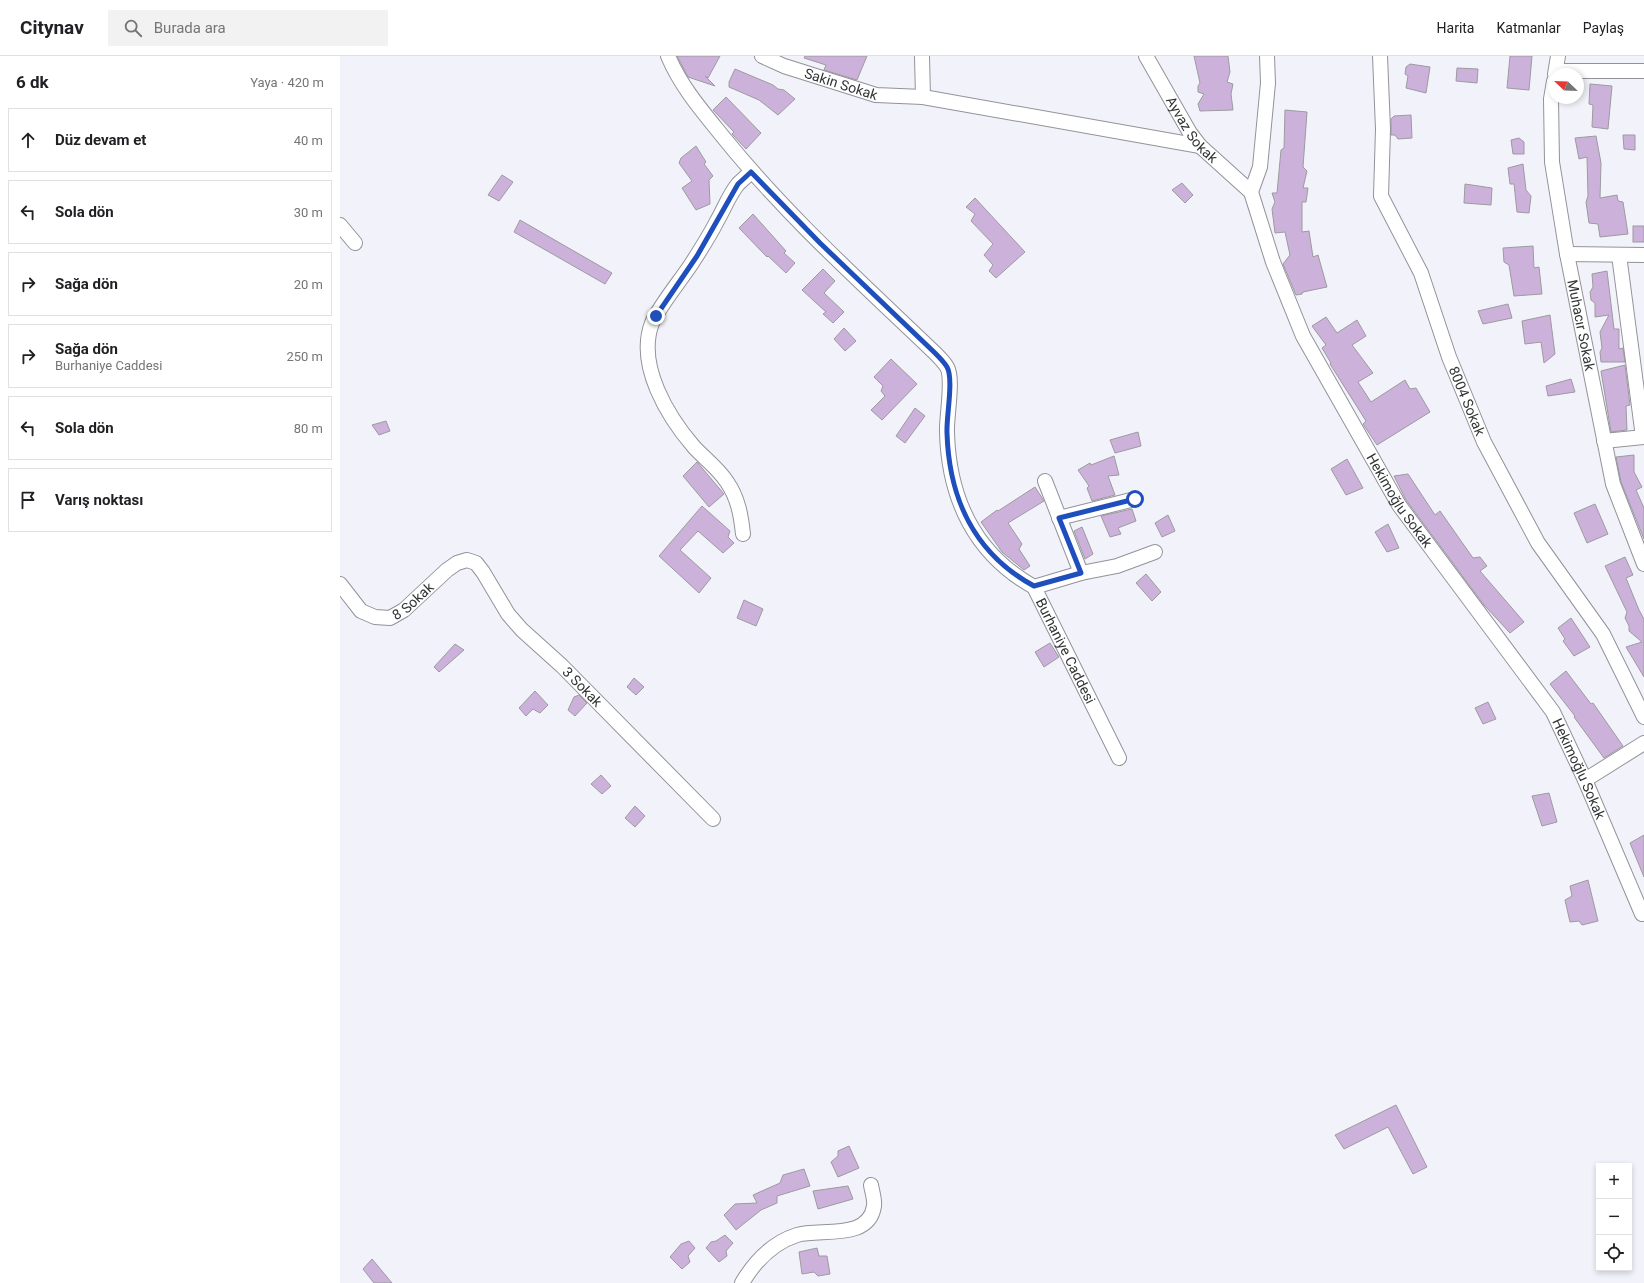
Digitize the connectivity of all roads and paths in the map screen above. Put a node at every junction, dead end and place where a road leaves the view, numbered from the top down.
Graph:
1 (668, 56) edge
2 (762, 56) edge
3 (922, 56) edge
4 (1146, 56) edge
5 (1267, 56) edge
6 (1380, 56) edge
7 (1558, 56) edge
8 (784, 61) edge
9 (1556, 68) edge
10 (1644, 71) edge
11 (1584, 74) edge
12 (923, 97) junction
13 (1551, 104) edge
14 (1200, 146) junction
15 (751, 172) junction
16 (1251, 192) junction
17 (340, 225) edge
18 (355, 243) dead end
19 (1567, 254) junction
20 (1619, 255) junction
21 (1644, 255) edge
22 (1644, 437) edge
23 (1604, 441) junction
24 (1044, 481) dead end
25 (1135, 499) dead end
26 (1059, 518) junction
27 (743, 534) dead end
28 (1155, 552) dead end
29 (457, 563) joint
30 (1644, 564) edge
31 (1081, 573) junction
32 (340, 584) edge
33 (1034, 586) junction
34 (1644, 718) edge
35 (1644, 743) edge
36 (1120, 758) dead end
37 (1585, 780) junction
38 (713, 819) dead end
39 (1642, 914) dead end
40 (871, 1185) dead end
41 (742, 1283) edge

1 - 15 street, Burhaniye Caddesi
2 - 8 street, Sakin Sokak
3 - 12 street
4 - 14 street, Ayvaz Sokak
5 - 16 street
6 - 34 street, 8004 Sokak
7 - 9 street, Muhacır Sokak
8 - 12 street, Sakin Sokak
10 - 11 street
12 - 14 street, Sakin Sokak
13 - 19 street, Muhacır Sokak
14 - 16 street, Ayvaz Sokak
15 - 27 street
15 - 33 street, Burhaniye Caddesi
16 - 37 street, Hekimoğlu Sokak
17 - 18 street
19 - 20 street
19 - 23 street, Muhacır Sokak
20 - 21 street
20 - 22 street
22 - 23 street
23 - 30 street, Muhacır Sokak
24 - 26 street
25 - 26 street
26 - 31 street
28 - 31 street
29 - 32 street, 8 Sokak
29 - 38 street, 3 Sokak
31 - 33 street
33 - 36 street, Burhaniye Caddesi
35 - 37 street
37 - 39 street, Hekimoğlu Sokak
40 - 41 street

